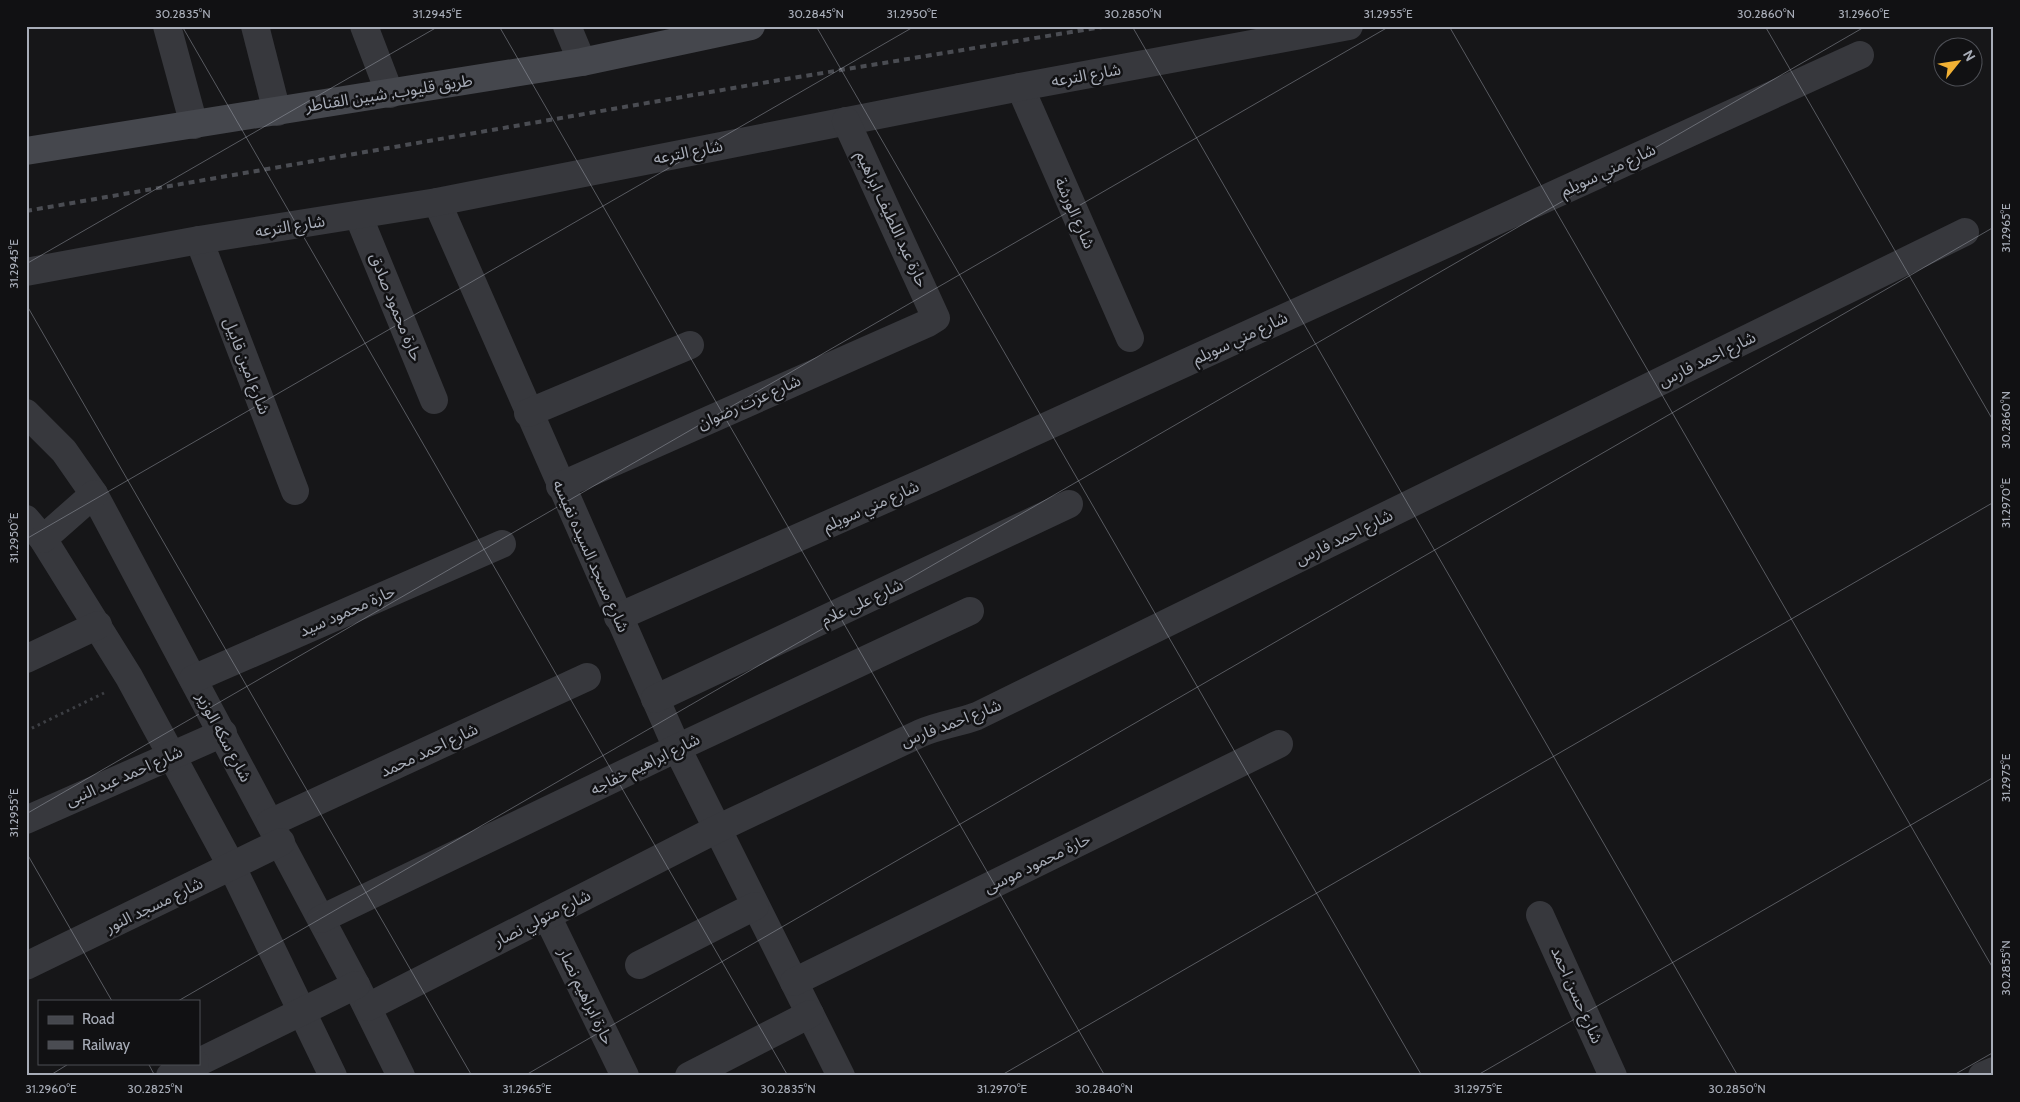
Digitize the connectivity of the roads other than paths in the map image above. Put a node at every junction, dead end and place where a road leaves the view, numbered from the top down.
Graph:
1 (167, 26) edge
2 (254, 26) edge
3 (364, 26) edge
4 (567, 26) edge
5 (751, 26) edge
6 (1349, 26) edge
7 (679, 33) edge
8 (1860, 55) dead end
9 (582, 62) junction
10 (1020, 87) junction
11 (390, 94) junction
12 (277, 112) junction
13 (846, 121) junction
14 (194, 125) junction
15 (26, 151) edge
16 (437, 202) junction
17 (358, 215) junction
18 (1965, 232) dead end
19 (199, 240) junction
20 (26, 272) edge
21 (936, 318) joint
22 (1130, 338) dead end
23 (690, 344) dead end
24 (434, 400) dead end
25 (26, 412) edge
26 (528, 413) junction
27 (560, 486) junction
28 (295, 492) dead end
29 (94, 494) junction
30 (1068, 504) dead end
31 (35, 529) edge
32 (502, 544) dead end
33 (970, 611) dead end
34 (618, 617) junction
35 (98, 625) junction
36 (26, 660) edge
37 (587, 677) dead end
38 (193, 679) junction
39 (655, 699) junction
40 (223, 733) junction
41 (1279, 744) dead end
42 (677, 748) junction
43 (172, 755) junction
44 (26, 820) edge
45 (716, 828) junction
46 (275, 833) junction
47 (232, 867) junction
48 (755, 906) junction
49 (1540, 915) dead end
50 (547, 916) junction
51 (321, 919) junction
52 (639, 965) dead end
53 (26, 966) edge
54 (794, 982) junction
55 (362, 996) junction
56 (302, 1011) junction
57 (810, 1014) junction
58 (200, 1061) edge
59 (193, 1064) edge
60 (1994, 1071) edge
61 (170, 1076) edge
62 (333, 1076) edge
63 (401, 1076) edge
64 (625, 1076) edge
65 (688, 1076) edge
66 (842, 1076) edge
67 (1613, 1076) edge
68 (1982, 1076) edge

1 - 14 street
2 - 12 street
3 - 11 street
4 - 9 street
5 - 7 main road, طريق قليوب, شبين القناطر
6 - 10 street, شارع الترعه
7 - 9 main road, طريق قليوب, شبين القناطر
8 - 34 street, شارع مني سويلم
9 - 11 main road, طريق قليوب, شبين القناطر
10 - 13 street, شارع الترعه
10 - 22 street, شارع الورشة
11 - 12 main road, طريق قليوب, شبين القناطر
12 - 14 main road, طريق قليوب, شبين القناطر
13 - 16 street, شارع الترعه
13 - 21 street, حارة عبد اللطيف ابراهيم
14 - 15 main road, طريق قليوب, شبين القناطر
16 - 17 street, شارع الترعه
16 - 26 street, شارع مسجد السيده نفيسه
17 - 19 street, شارع الترعه
17 - 24 street, حارة محمود صادق
18 - 45 street, شارع احمد فارس
19 - 20 street, شارع الترعه
19 - 28 street, شارع امين قابيل
21 - 27 street, شارع عزت رضوان
23 - 26 street
25 - 29 street, شارع سكه الوزير
26 - 27 street, شارع مسجد السيده نفيسه
27 - 34 street, شارع مسجد السيده نفيسه
29 - 31 street
29 - 38 street, شارع سكه الوزير
30 - 39 street, شارع على علام
31 - 35 street
32 - 38 street, حارة محمود سيد
33 - 42 street, شارع ابراهيم خفاجه
34 - 39 street, شارع مسجد السيده نفيسه
35 - 36 street
35 - 43 street
37 - 46 street, شارع احمد محمد
38 - 40 street, شارع سكه الوزير
39 - 42 street, شارع مسجد السيده نفيسه
40 - 43 street, شارع احمد عبد النبى
40 - 46 street, شارع سكه الوزير
41 - 54 street, حارة محمود موسى
42 - 45 street, شارع مسجد السيده نفيسه
42 - 51 street, شارع ابراهيم خفاجه
43 - 44 street, شارع احمد عبد النبى
43 - 47 street
45 - 48 street, شارع مسجد السيده نفيسه
45 - 50 street, شارع متولي نصار
46 - 47 street, شارع مسجد النور
46 - 51 street, شارع سكه الوزير
47 - 53 street, شارع مسجد النور
47 - 56 street
48 - 52 street
48 - 54 street, شارع مسجد السيده نفيسه
49 - 67 street, شارع حسن احمد
50 - 55 street, شارع متولي نصار
50 - 64 street, حارة ابراهيم نصار
51 - 55 street, شارع سكه الوزير
54 - 57 street, شارع مسجد السيده نفيسه
55 - 56 street, شارع متولي نصار
55 - 63 street, شارع سكه الوزير
56 - 58 street, شارع متولي نصار
56 - 62 street
57 - 65 street
57 - 66 street, شارع مسجد السيده نفيسه
59 - 61 street, شارع متولي نصار
60 - 68 street

